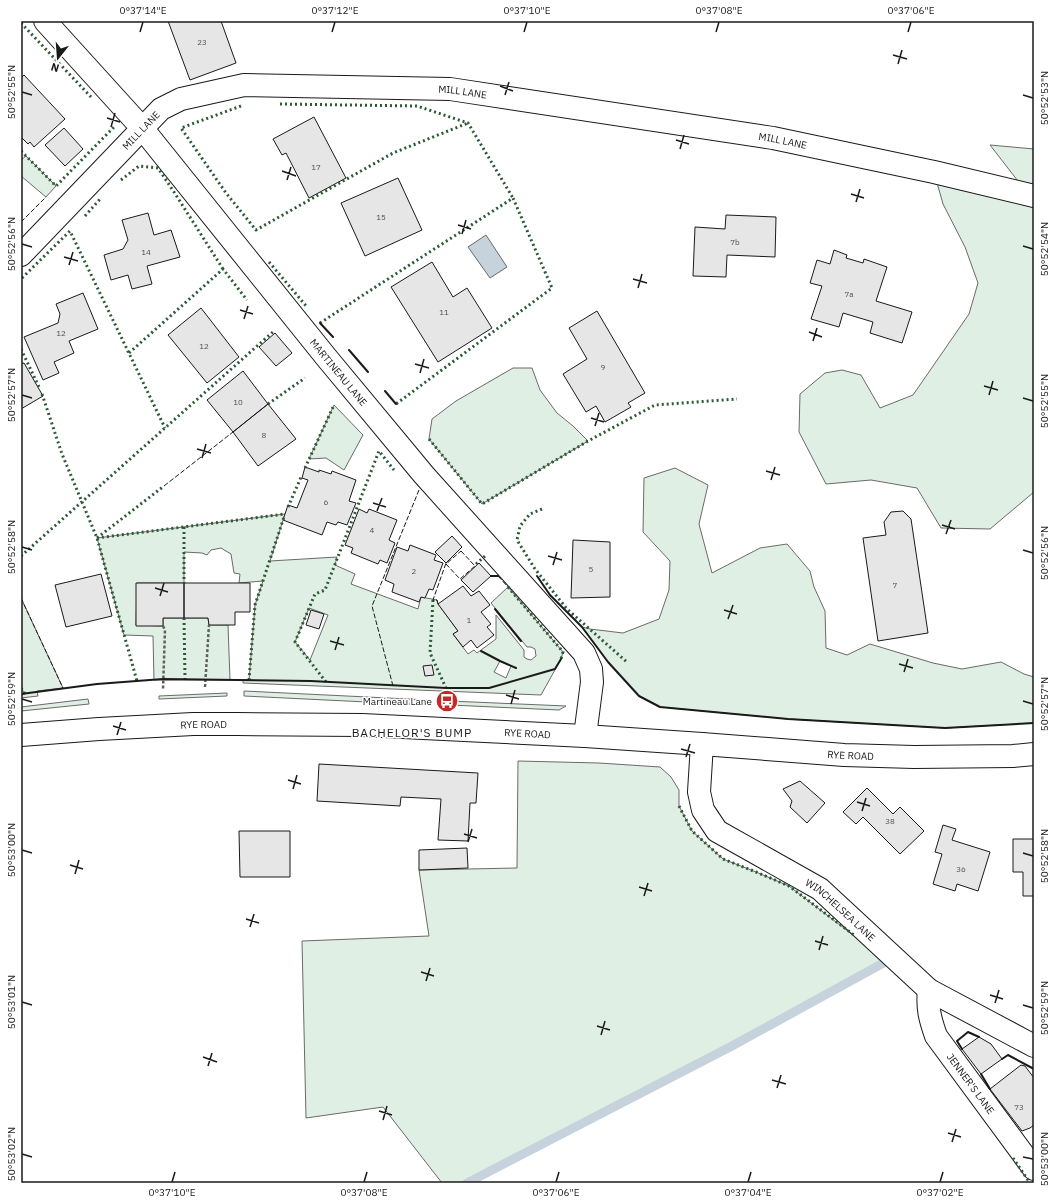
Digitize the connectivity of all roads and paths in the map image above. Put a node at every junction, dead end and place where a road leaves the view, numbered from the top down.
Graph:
1 (45, 21) edge
2 (142, 128) junction
3 (1034, 196) edge
4 (21, 255) edge
5 (208, 625) dead end
6 (163, 626) dead end
7 (205, 687) dead end
8 (163, 690) dead end
9 (21, 736) edge
10 (585, 736) junction
11 (702, 744) junction
12 (1034, 754) edge
13 (929, 990) junction
14 (1034, 1046) edge
15 (1034, 1169) edge

1 - 2 main road, MARTINEAU LANE
2 - 3 main road, MILL LANE
2 - 4 main road, MILL LANE
2 - 10 main road, MARTINEAU LANE
5 - 7 path
6 - 8 path
9 - 10 main road, RYE ROAD
10 - 11 main road, RYE ROAD
11 - 12 main road, RYE ROAD
11 - 13 main road, WINCHELSEA LANE
13 - 14 main road, WINCHELSEA LANE
13 - 15 main road, JENNER'S LANE

